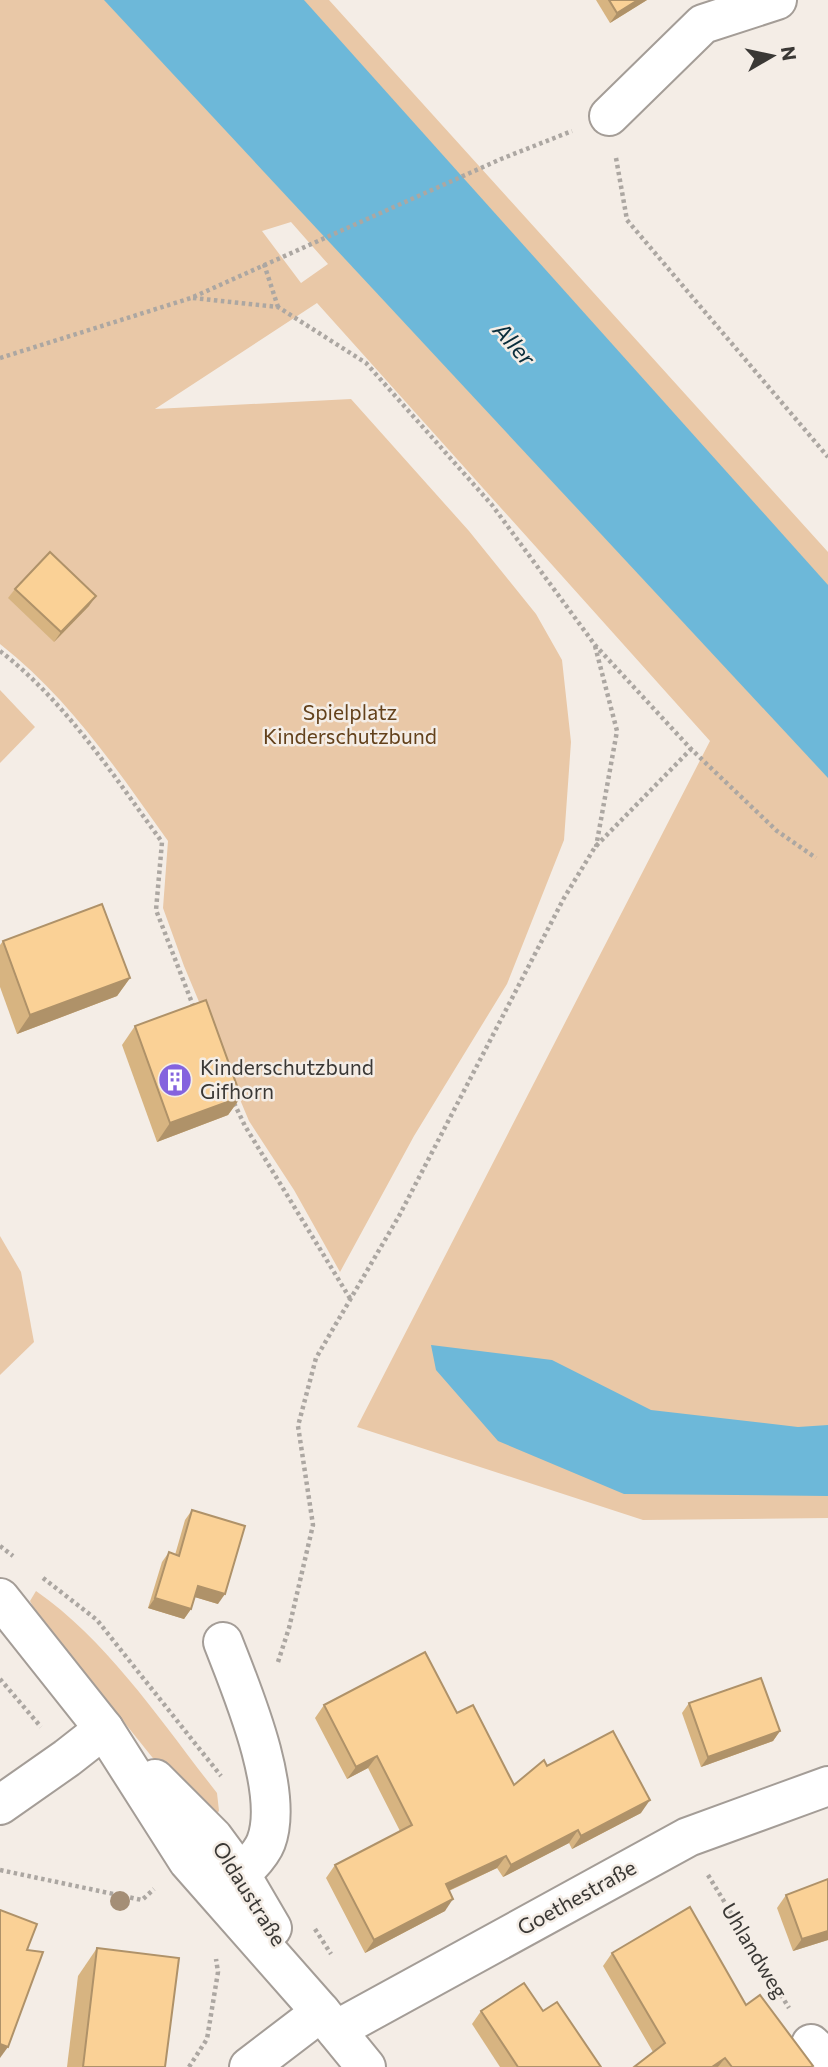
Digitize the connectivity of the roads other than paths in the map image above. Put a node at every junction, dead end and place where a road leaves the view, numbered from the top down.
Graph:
1 (777, 0) edge
2 (609, 116) road end
3 (0, 1598) edge
4 (223, 1642) dead end
5 (104, 1729) junction
6 (828, 1786) edge
7 (0, 1805) edge
8 (230, 1884) junction
9 (329, 2021) junction
10 (249, 2067) edge
11 (366, 2067) edge

1 - 2 street
3 - 5 street, Oldaustraße
4 - 8 street
5 - 7 street
5 - 8 street, Oldaustraße
6 - 9 street, Goethestraße
8 - 9 street, Oldaustraße
9 - 10 street, Goethestraße
9 - 11 street, Oldaustraße

